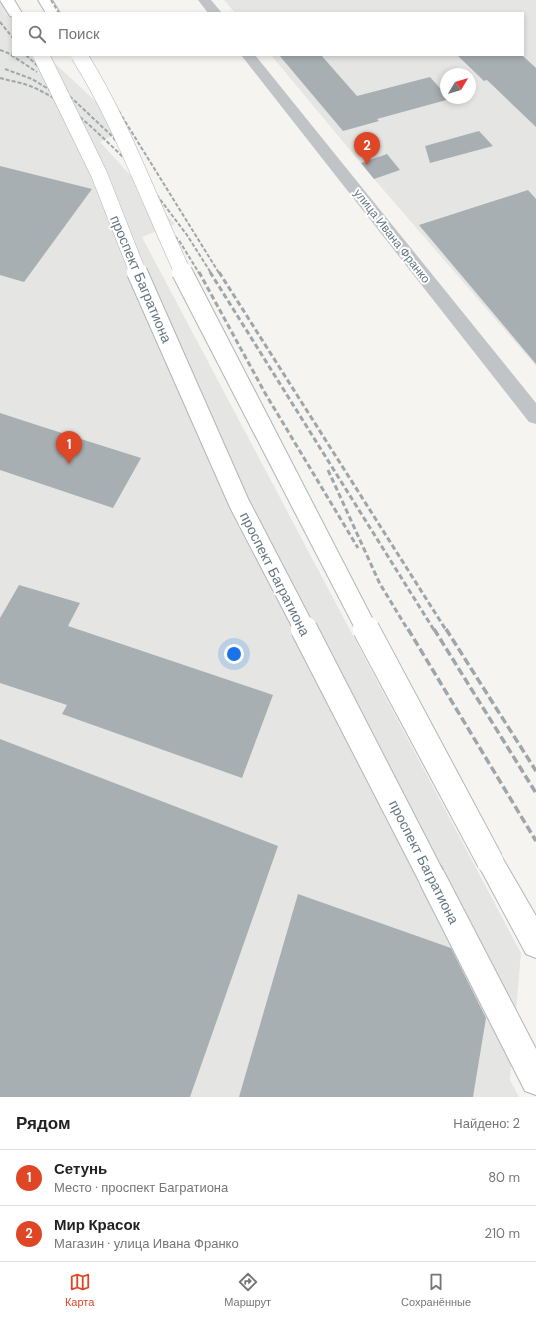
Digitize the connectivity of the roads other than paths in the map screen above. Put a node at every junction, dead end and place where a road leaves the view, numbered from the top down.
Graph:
1 (8, 0) edge
2 (45, 0) edge
3 (204, 0) edge
4 (14, 12) edge
5 (52, 12) edge
6 (214, 12) edge
7 (41, 56) edge
8 (80, 56) edge
9 (249, 56) edge
10 (536, 417) edge
11 (536, 944) edge
12 (536, 1080) edge

1 - 4 main road
2 - 5 main road
3 - 6 street
7 - 12 main road, проспект Багратиона, bridge
8 - 11 main road, bridge
9 - 10 street, улица Ивана Франко

